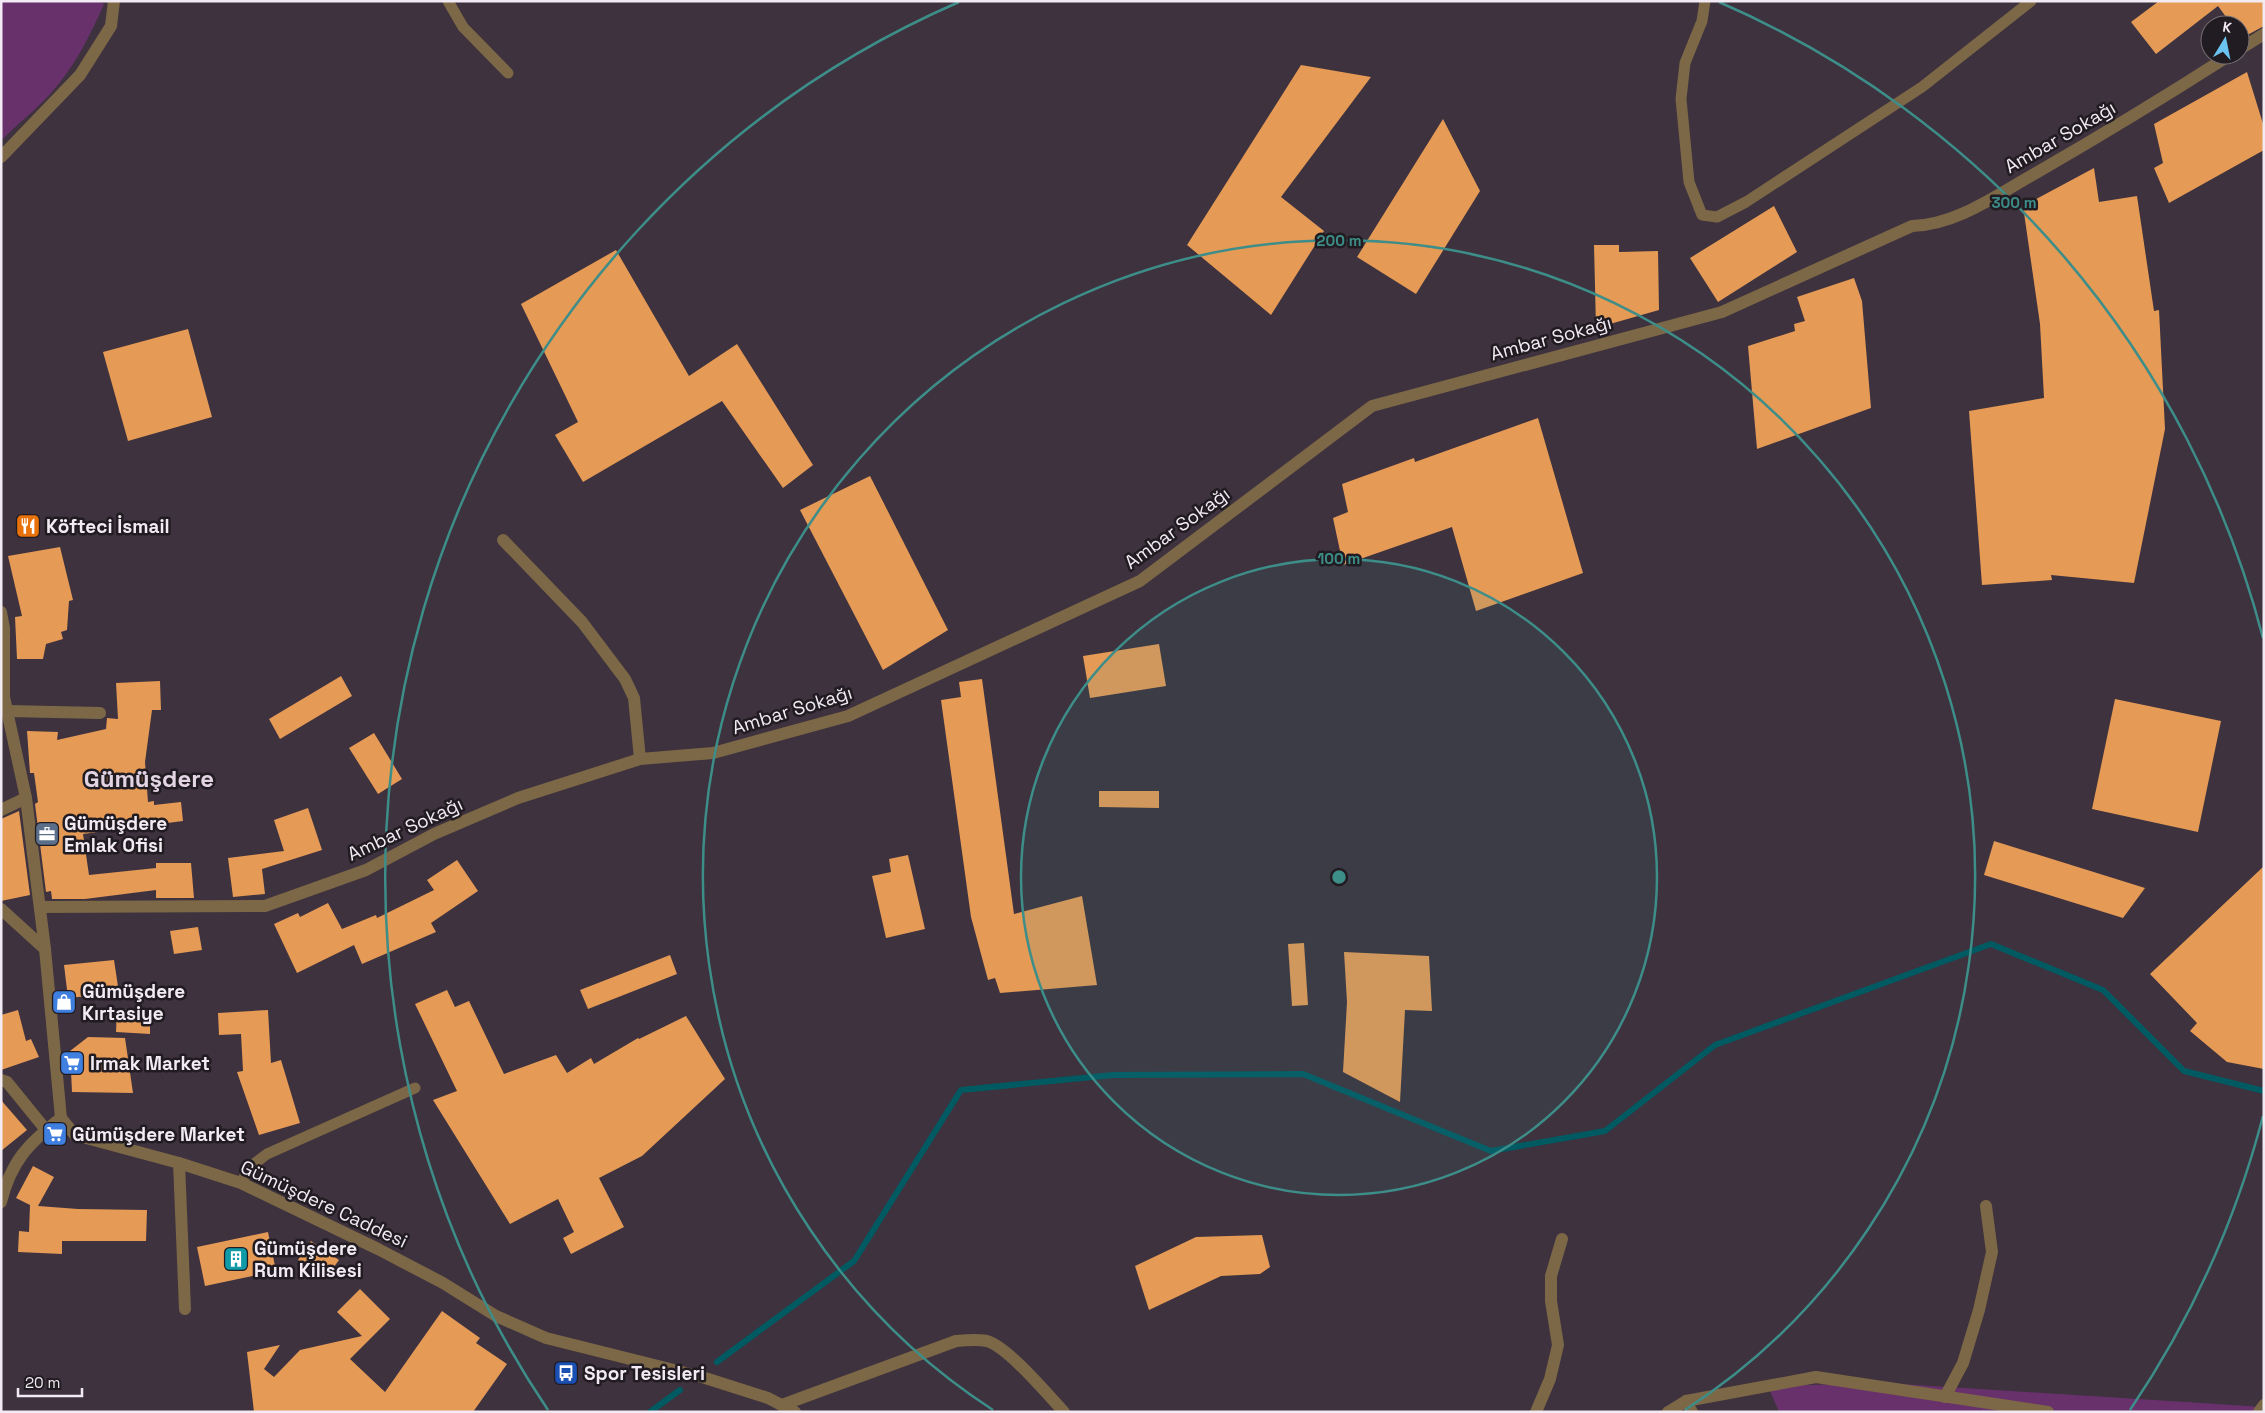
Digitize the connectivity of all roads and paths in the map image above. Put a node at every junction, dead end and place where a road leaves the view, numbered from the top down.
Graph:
1 (114, 1) edge
2 (448, 1) edge
3 (1705, 1) edge
4 (2031, 1) edge
5 (2264, 34) edge
6 (2250, 43) edge
7 (2214, 65) edge
8 (508, 73) dead end
9 (1, 157) edge
10 (503, 540) dead end
11 (1, 612) edge
12 (3, 628) edge
13 (3, 697) edge
14 (8, 711) junction
15 (100, 713) dead end
16 (640, 759) junction
17 (26, 798) junction
18 (1, 810) edge
19 (40, 907) junction
20 (1, 909) edge
21 (45, 949) junction
22 (1, 1080) edge
23 (416, 1088) dead end
24 (62, 1118) junction
25 (46, 1130) junction
26 (179, 1162) junction
27 (241, 1183) junction
28 (1, 1202) edge
29 (1986, 1206) dead end
30 (1562, 1239) dead end
31 (185, 1309) dead end
32 (1945, 1396) junction
33 (782, 1405) junction
34 (2264, 1405) edge
35 (1689, 1406) edge
36 (796, 1412) edge
37 (1064, 1412) edge
38 (1536, 1412) edge
39 (1668, 1412) edge
40 (2048, 1412) edge
41 (2259, 1412) edge

1 - 9 street
2 - 8 lane
3 - 4 lane
5 - 6 street
7 - 16 street, Ambar Sokağı
10 - 16 street
11 - 12 street
12 - 13 street
13 - 14 street
14 - 15 street
14 - 17 street
16 - 19 street, Ambar Sokağı
17 - 18 street
17 - 19 street
19 - 21 street
20 - 21 street
21 - 24 street
22 - 25 street
23 - 27 lane
24 - 25 street
24 - 26 street, Gümüşdere Caddesi
25 - 28 street
26 - 27 street, Gümüşdere Caddesi
26 - 31 street
27 - 33 street, Gümüşdere Caddesi
29 - 32 street
30 - 38 street
32 - 35 street
32 - 40 street
33 - 36 street, Gümüşdere Caddesi
33 - 37 street
34 - 41 street
35 - 39 street

